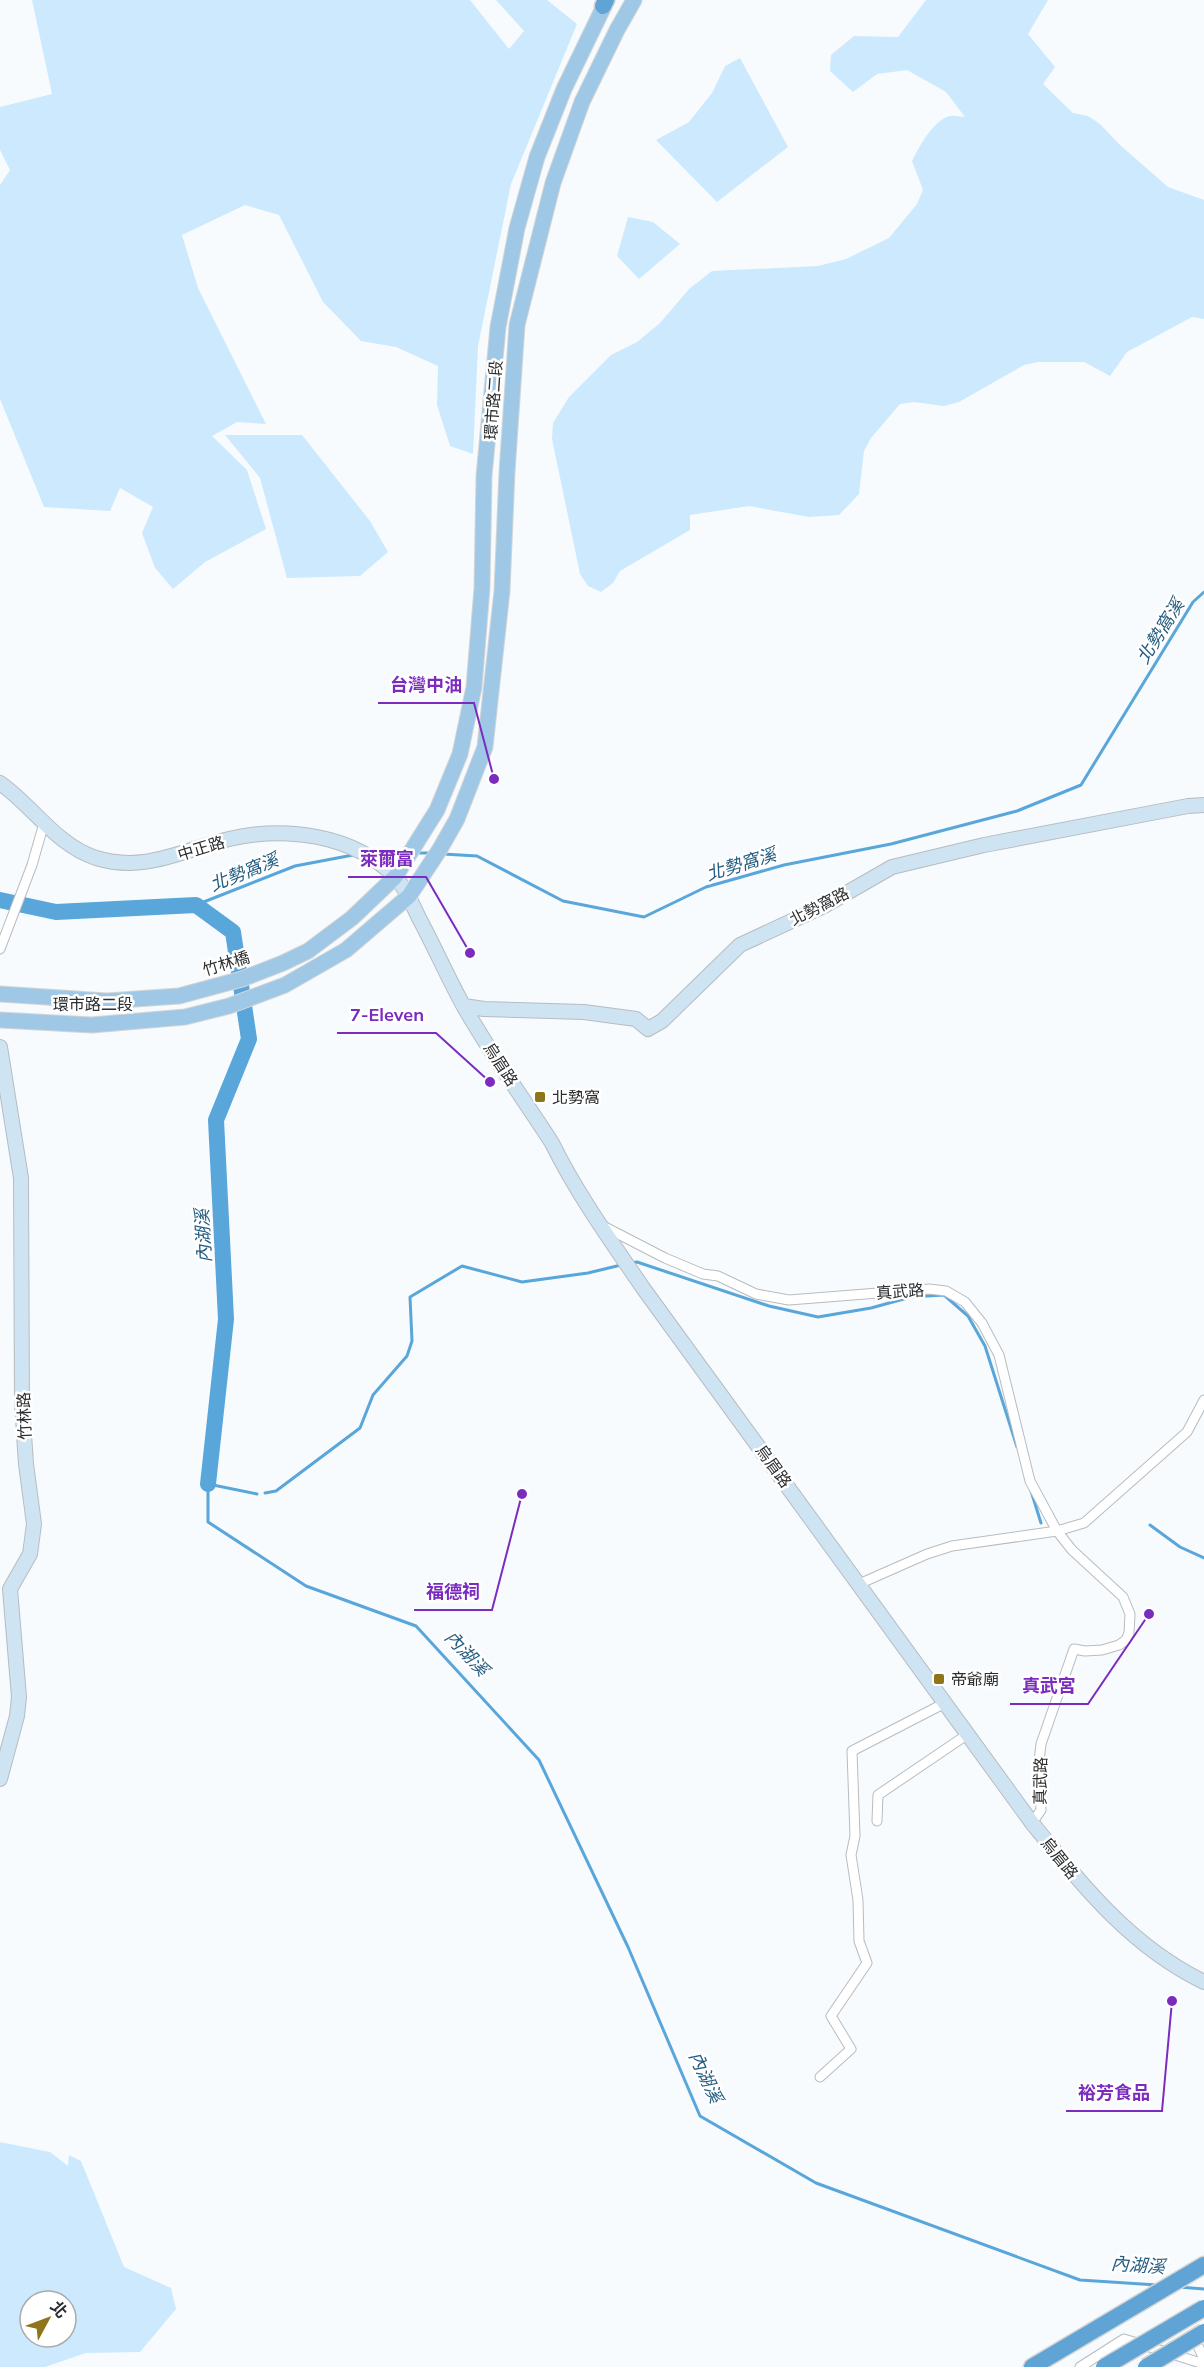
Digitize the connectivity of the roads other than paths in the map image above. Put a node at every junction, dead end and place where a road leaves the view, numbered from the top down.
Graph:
1 (634, 0) edge
2 (605, 2) edge
3 (0, 783) edge
4 (1204, 805) edge
5 (44, 823) junction
6 (395, 877) junction
7 (408, 896) junction
8 (0, 949) edge
9 (0, 994) edge
10 (179, 996) joint
11 (464, 1006) junction
12 (0, 1020) edge
13 (0, 1047) edge
14 (599, 1224) junction
15 (1204, 1400) edge
16 (1057, 1531) junction
17 (860, 1584) junction
18 (945, 1703) junction
19 (968, 1734) junction
20 (0, 1779) edge
21 (877, 1821) dead end
22 (1032, 1823) junction
23 (1204, 1982) edge
24 (820, 2077) dead end
25 (1204, 2265) edge
26 (1204, 2308) edge
27 (1202, 2336) edge
28 (1176, 2356) junction
29 (1204, 2362) edge
30 (1032, 2367) edge
31 (1080, 2367) edge
32 (1104, 2367) edge
33 (1146, 2367) edge

1 - 7 main road, 環市路二段
2 - 6 main road, 環市路二段
3 - 5 main road, 中正路
4 - 11 main road, 北勢窩路
5 - 6 main road, 中正路
5 - 8 street
6 - 7 main road, 中正路
6 - 10 main road, 竹林橋
7 - 11 main road, 烏眉路
7 - 12 main road, 環市路二段
9 - 10 main road, 環市路二段
11 - 14 main road, 烏眉路
13 - 20 main road, 竹林路
14 - 16 street, 真武路
14 - 17 main road, 烏眉路
15 - 16 street
16 - 17 street
16 - 22 street, 真武路
17 - 18 main road, 烏眉路
18 - 19 main road, 烏眉路
18 - 24 street
19 - 21 street
19 - 22 main road, 烏眉路
22 - 23 main road, 烏眉路
25 - 30 highway
26 - 32 highway, bridge
27 - 28 street
27 - 29 street
27 - 33 highway, bridge
28 - 29 street
28 - 31 street

